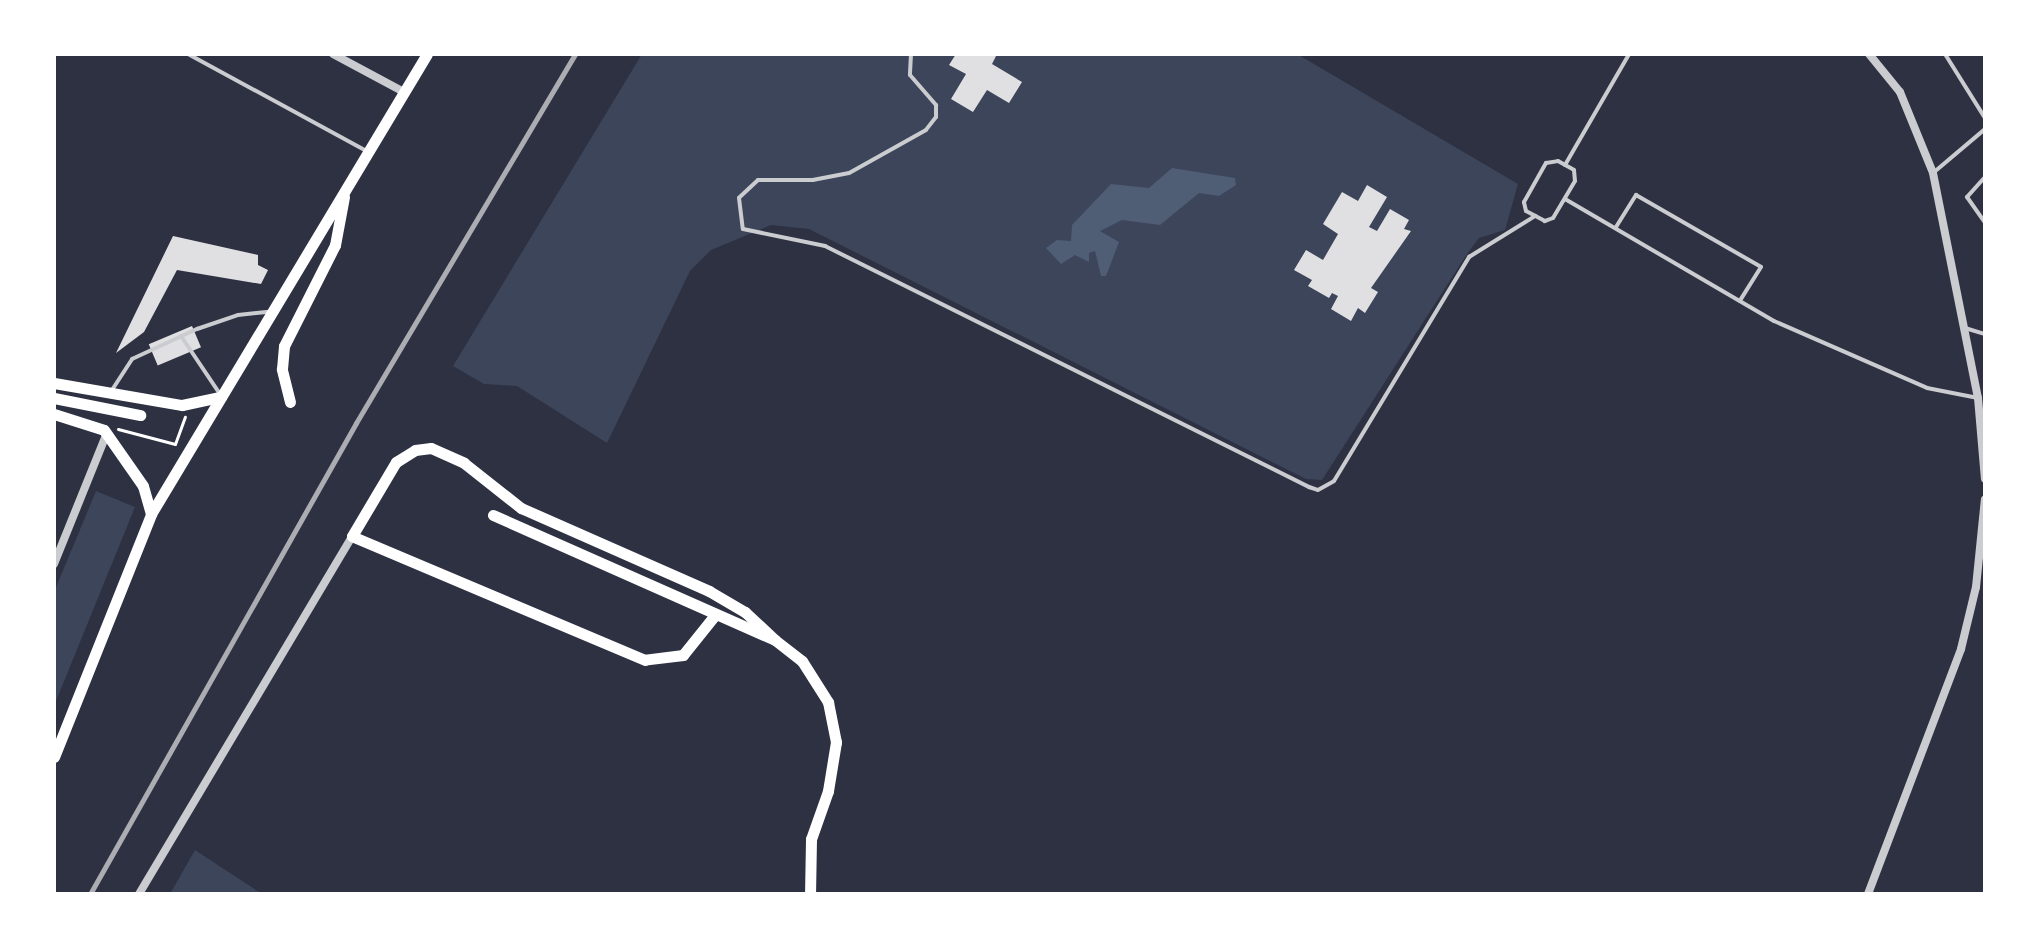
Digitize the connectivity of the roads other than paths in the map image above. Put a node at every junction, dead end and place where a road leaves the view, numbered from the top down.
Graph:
1 (188, 54) edge
2 (333, 54) edge
3 (427, 54) edge
4 (911, 54) edge
5 (1629, 54) edge
6 (1869, 54) edge
7 (1945, 54) edge
8 (404, 92) junction
9 (1985, 118) edge
10 (1985, 129) edge
11 (368, 152) junction
12 (1565, 165) junction
13 (1933, 173) junction
14 (1985, 177) edge
15 (344, 192) junction
16 (1565, 199) junction
17 (1535, 216) junction
18 (1985, 223) edge
19 (1615, 228) junction
20 (1740, 301) junction
21 (271, 312) junction
22 (1962, 327) junction
23 (1985, 334) edge
24 (181, 336) junction
25 (54, 383) edge
26 (110, 393) junction
27 (221, 397) junction
28 (54, 398) edge
29 (1978, 398) junction
30 (290, 402) dead end
31 (54, 414) edge
32 (140, 415) dead end
33 (107, 433) junction
34 (1985, 479) edge
35 (1985, 499) edge
36 (151, 514) junction
37 (493, 515) dead end
38 (352, 536) junction
39 (54, 564) edge
40 (715, 615) junction
41 (775, 640) junction
42 (54, 757) edge
43 (139, 894) edge
44 (810, 894) edge
45 (1868, 894) edge

1 - 11 lane
2 - 8 street
3 - 8 main road
4 - 17 lane
5 - 12 lane
6 - 13 street
7 - 9 lane
8 - 11 main road
10 - 13 lane
11 - 15 main road
12 - 16 lane
12 - 17 lane
13 - 22 street
14 - 18 lane
15 - 21 main road
15 - 30 main road
16 - 17 lane
16 - 19 lane
19 - 20 lane
19 - 20 lane
20 - 29 lane
21 - 24 lane
21 - 27 main road
22 - 23 lane
22 - 29 street
24 - 26 lane
24 - 27 lane
25 - 26 main road
26 - 27 main road
27 - 36 main road
28 - 32 main road
29 - 34 street
31 - 33 main road
33 - 36 main road
33 - 39 street
35 - 45 street
36 - 42 main road
37 - 40 main road
38 - 40 main road
38 - 41 main road
38 - 43 street
40 - 41 main road
41 - 44 main road

